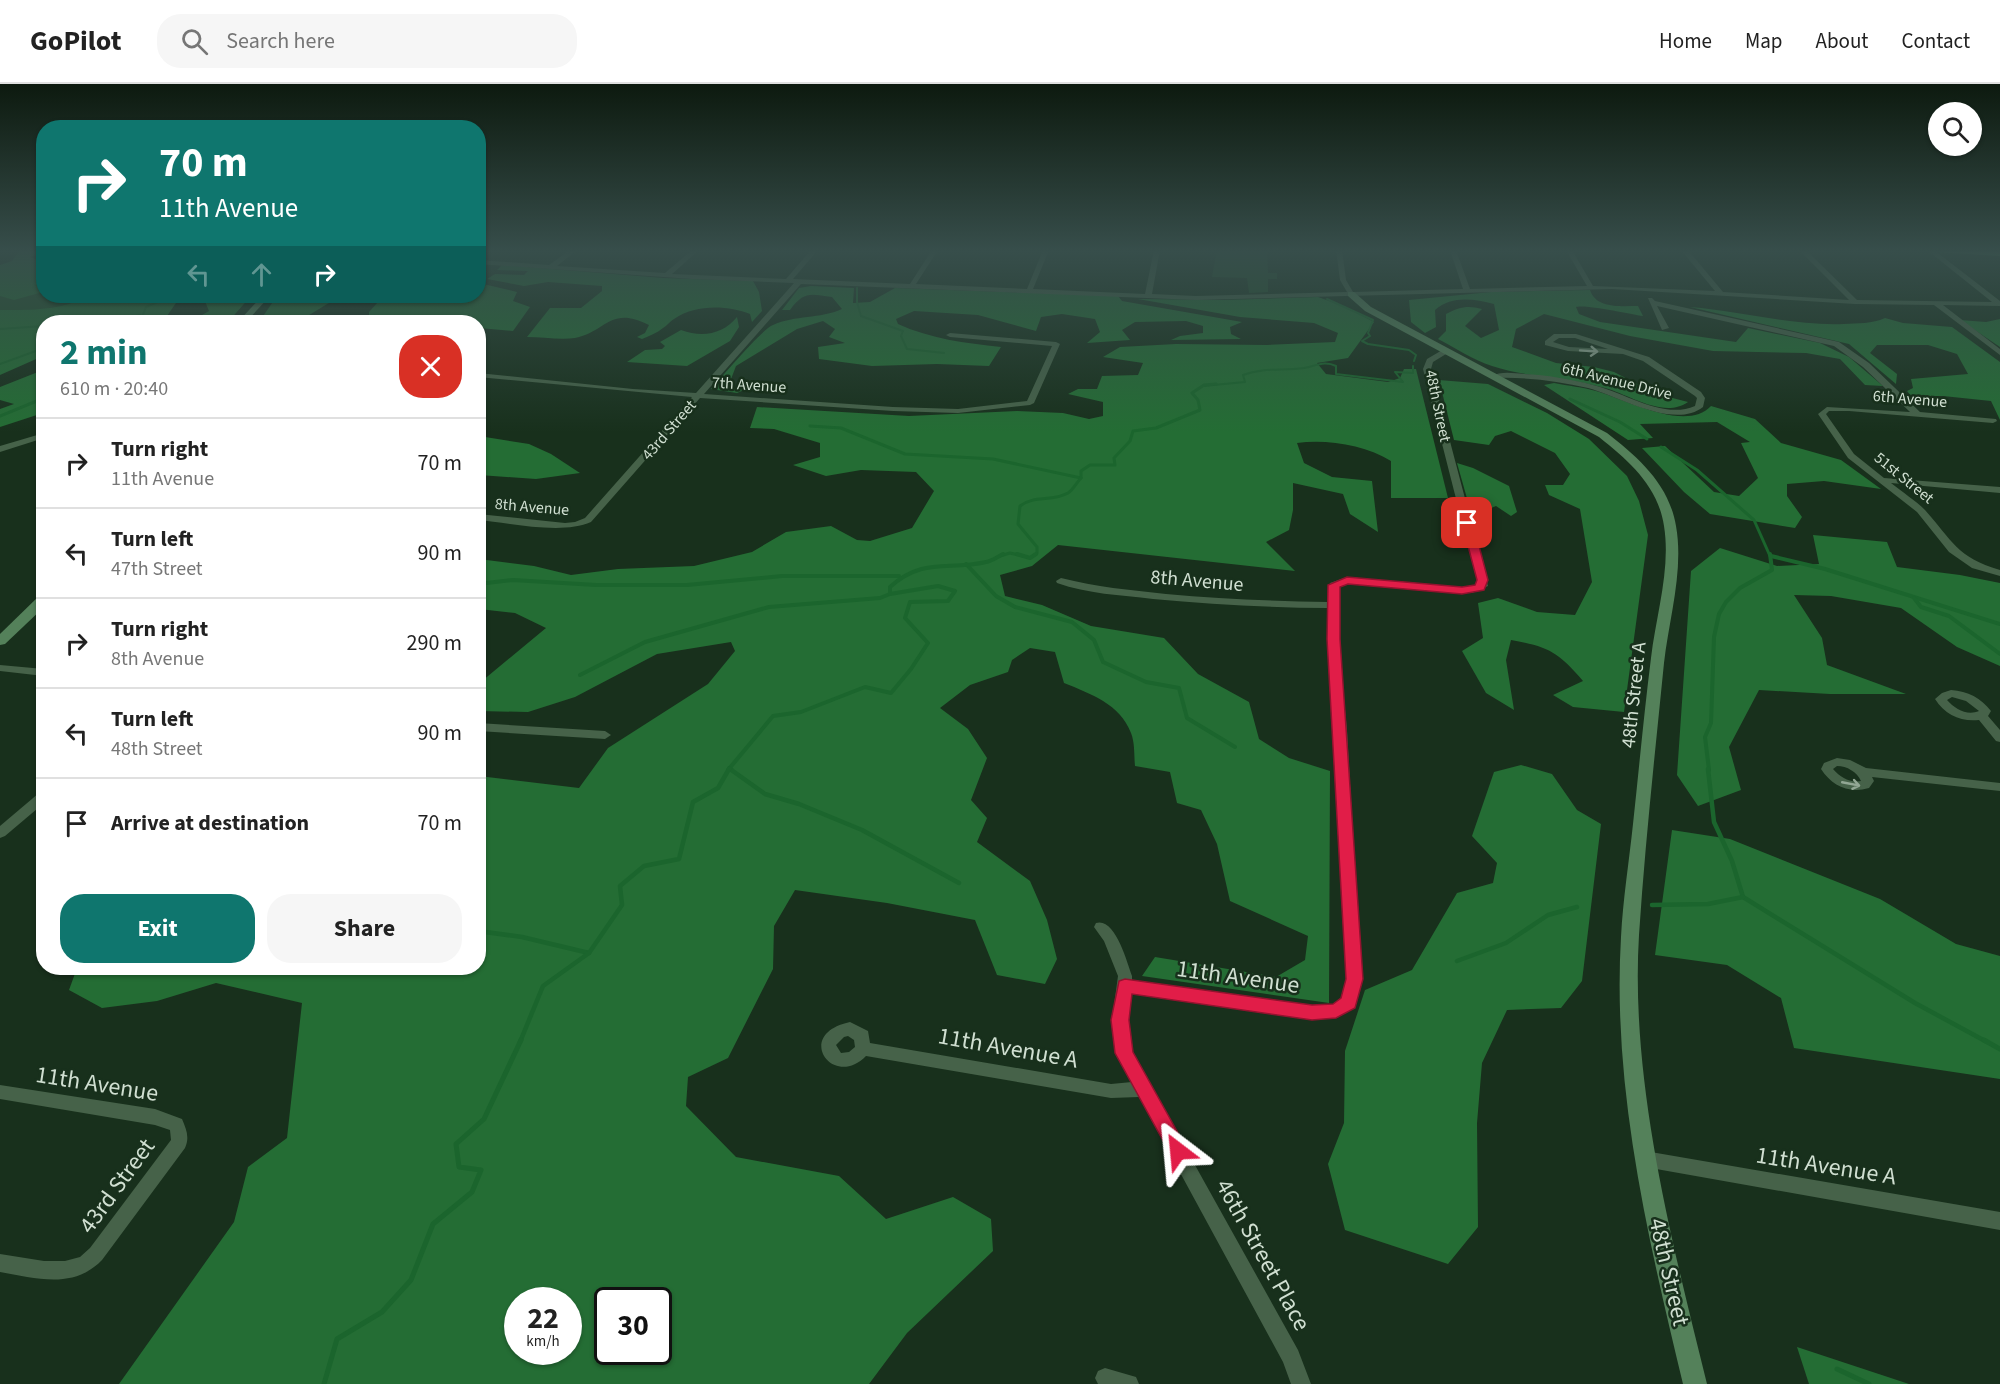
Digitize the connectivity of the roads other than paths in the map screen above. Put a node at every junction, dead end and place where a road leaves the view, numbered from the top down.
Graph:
1 (774, 311) edge
2 (1371, 311) edge
3 (1657, 311) edge
4 (1687, 311) edge
5 (1946, 311) edge
6 (1665, 328) dead end
7 (950, 335) dead end
8 (1447, 351) junction
9 (1622, 352) junction
10 (2000, 352) edge
11 (486, 376) edge
12 (1496, 376) junction
13 (699, 397) junction
14 (1824, 410) joint
15 (1917, 414) junction
16 (1993, 421) dead end
17 (36, 438) edge
18 (0, 449) edge
19 (1885, 480) junction
20 (2000, 490) edge
21 (486, 519) edge
22 (583, 523) joint
23 (2000, 573) edge
24 (1061, 581) dead end
25 (1332, 605) junction
26 (36, 607) edge
27 (0, 641) edge
28 (0, 668) edge
29 (36, 672) edge
30 (1982, 716) dead end
31 (486, 728) edge
32 (605, 735) dead end
33 (2000, 738) edge
34 (1863, 772) dead end
35 (2000, 787) edge
36 (36, 803) edge
37 (0, 833) edge
38 (1101, 927) dead end
39 (1125, 986) junction
40 (863, 1049) dead end
41 (1145, 1089) junction
42 (0, 1092) edge
43 (179, 1132) joint
44 (1645, 1160) junction
45 (2000, 1221) edge
46 (0, 1263) edge
47 (1105, 1378) dead end
48 (1129, 1384) edge
49 (1300, 1384) edge
50 (1695, 1384) edge

1 - 13 street, 43rd Street
2 - 8 street, 48th Street
3 - 6 street
4 - 15 street
5 - 10 street
7 - 13 street, 7th Avenue
8 - 12 street, 48th Street A
8 - 25 street, 48th Street
9 -> 9 street, 6th Avenue Drive
9 - 12 street, 6th Avenue Drive
11 - 13 street, 7th Avenue
12 - 44 street, 48th Street A
13 - 22 street, 43rd Street
14 - 15 street, 6th Avenue
14 - 19 street, 51st Street
15 - 16 street, 6th Avenue
17 - 18 street
19 - 20 street
19 - 23 street, 51st Street
21 - 22 street, 8th Avenue
24 - 25 street, 8th Avenue
25 - 39 street, 11th Avenue
26 - 27 street
28 - 29 street
30 - 33 street
31 - 32 street
34 - 35 street
36 - 37 street
38 - 39 street, 46th Street Place
39 - 41 street, 46th Street Place
40 - 41 street, 11th Avenue A
41 - 49 street, 46th Street Place
42 - 43 street, 11th Avenue
43 - 46 street, 43rd Street
44 - 45 street, 11th Avenue A
44 - 50 street, 48th Street
47 - 48 street

